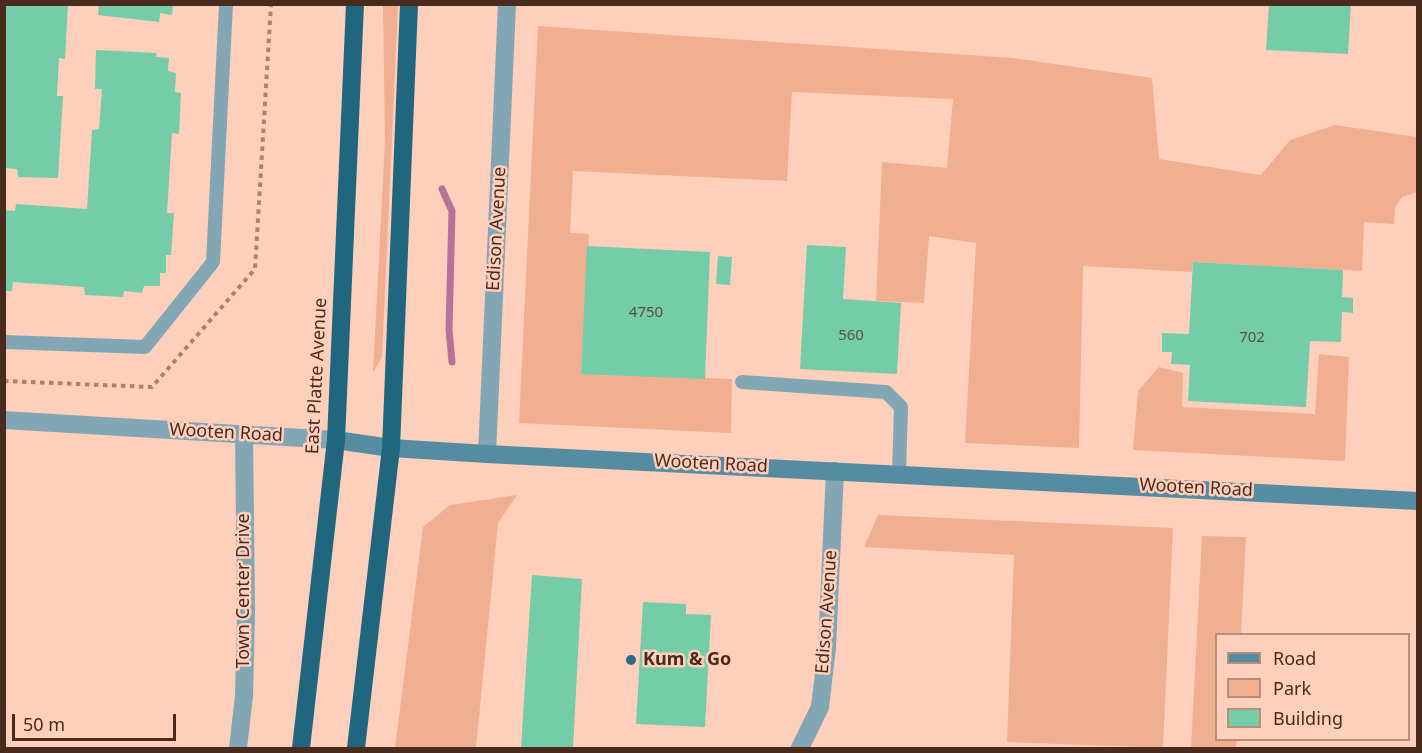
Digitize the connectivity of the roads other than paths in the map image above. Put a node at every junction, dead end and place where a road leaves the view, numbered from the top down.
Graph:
1 (226, 4) edge
2 (355, 4) edge
3 (410, 4) edge
4 (507, 4) edge
5 (4, 342) edge
6 (742, 381) dead end
7 (4, 420) edge
8 (244, 434) junction
9 (336, 440) junction
10 (391, 448) junction
11 (487, 454) junction
12 (835, 471) junction
13 (899, 474) junction
14 (1418, 501) edge
15 (238, 748) edge
16 (301, 748) edge
17 (356, 748) edge
18 (800, 748) edge

1 - 5 lane
2 - 9 highway, East Platte Avenue
3 - 10 highway
4 - 11 street, Edison Avenue
6 - 13 lane
7 - 8 street, Wooten Road
8 - 9 street, Wooten Road
8 - 15 street, Town Center Drive
9 - 10 street, Wooten Road
9 - 16 highway, East Platte Avenue
10 - 11 street, Wooten Road
10 - 17 highway
11 - 12 street, Wooten Road
12 - 13 street, Wooten Road
12 - 18 street, Edison Avenue
13 - 14 street, Wooten Road

